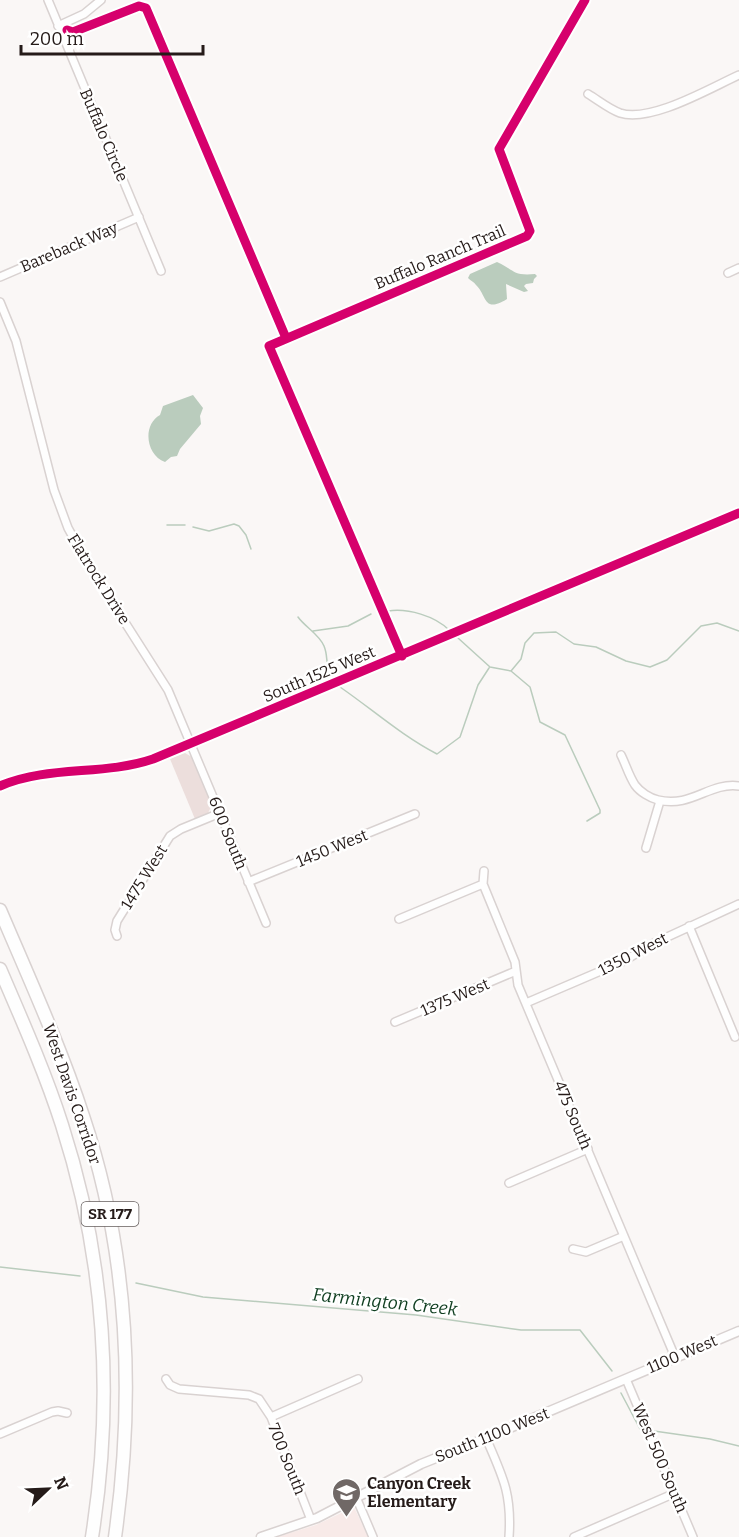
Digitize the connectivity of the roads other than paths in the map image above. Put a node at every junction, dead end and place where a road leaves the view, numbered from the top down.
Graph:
1 (48, 0) edge
2 (101, 0) edge
3 (58, 26) junction
4 (739, 75) edge
5 (588, 94) dead end
6 (139, 217) junction
7 (739, 268) edge
8 (161, 271) dead end
9 (728, 273) dead end
10 (0, 277) edge
11 (0, 302) edge
12 (739, 513) edge
13 (191, 743) junction
14 (621, 755) dead end
15 (0, 786) edge
16 (739, 786) edge
17 (660, 801) junction
18 (220, 813) junction
19 (415, 814) dead end
20 (646, 848) dead end
21 (484, 870) dead end
22 (249, 882) junction
23 (483, 884) junction
24 (739, 904) edge
25 (0, 910) edge
26 (399, 919) dead end
27 (266, 923) dead end
28 (689, 926) junction
29 (117, 936) dead end
30 (0, 969) edge
31 (516, 971) junction
32 (526, 1003) junction
33 (395, 1022) dead end
34 (735, 1036) dead end
35 (588, 1149) junction
36 (509, 1183) dead end
37 (624, 1236) junction
38 (573, 1249) dead end
39 (739, 1331) edge
40 (675, 1357) junction
41 (166, 1379) dead end
42 (358, 1379) dead end
43 (626, 1379) junction
44 (67, 1413) dead end
45 (271, 1417) junction
46 (0, 1434) edge
47 (486, 1438) junction
48 (675, 1493) junction
49 (356, 1497) junction
50 (311, 1520) junction
51 (92, 1537) edge
52 (115, 1537) edge
53 (261, 1537) edge
54 (373, 1537) edge
55 (509, 1537) edge
56 (574, 1537) edge
57 (693, 1537) edge

1 - 3 street, Buffalo Circle
2 - 3 street
3 - 6 street, Buffalo Circle
4 - 5 street
6 - 8 street, Buffalo Circle
6 - 10 street, Bareback Way
7 - 9 street
11 - 13 street, Flatrock Drive
12 - 13 street, South 1525 West
13 - 15 street, South 1525 West
13 - 18 street, 600 South
14 - 17 street
16 - 17 street
17 - 20 street
18 - 22 street, 600 South
18 - 29 street, 1475 West
19 - 22 street, 1450 West
21 - 23 street, 475 South
22 - 27 street, 600 South
23 - 26 street
23 - 31 street, 475 South
24 - 28 street, 1350 West
25 - 52 highway, West Davis Corridor / SR 177
28 - 32 street, 1350 West
28 - 34 street
30 - 51 highway, West Davis Corridor / SR 177
31 - 32 street, 475 South
31 - 33 street, 1375 West
32 - 35 street, 475 South
35 - 36 street
35 - 37 street, 475 South
37 - 38 street
37 - 40 street, 475 South
39 - 40 street, 1100 West
40 - 43 street, 1100 West
41 - 45 street, 700 South
42 - 45 street
43 - 47 street, South 1100 West
43 - 48 street, West 500 South
44 - 46 street
45 - 50 street, 700 South
47 - 49 street, South 1100 West
47 - 55 street
48 - 56 street
48 - 57 street, West 500 South
49 - 50 street, South 1100 West
49 - 54 street
50 - 53 street, South 1100 West

